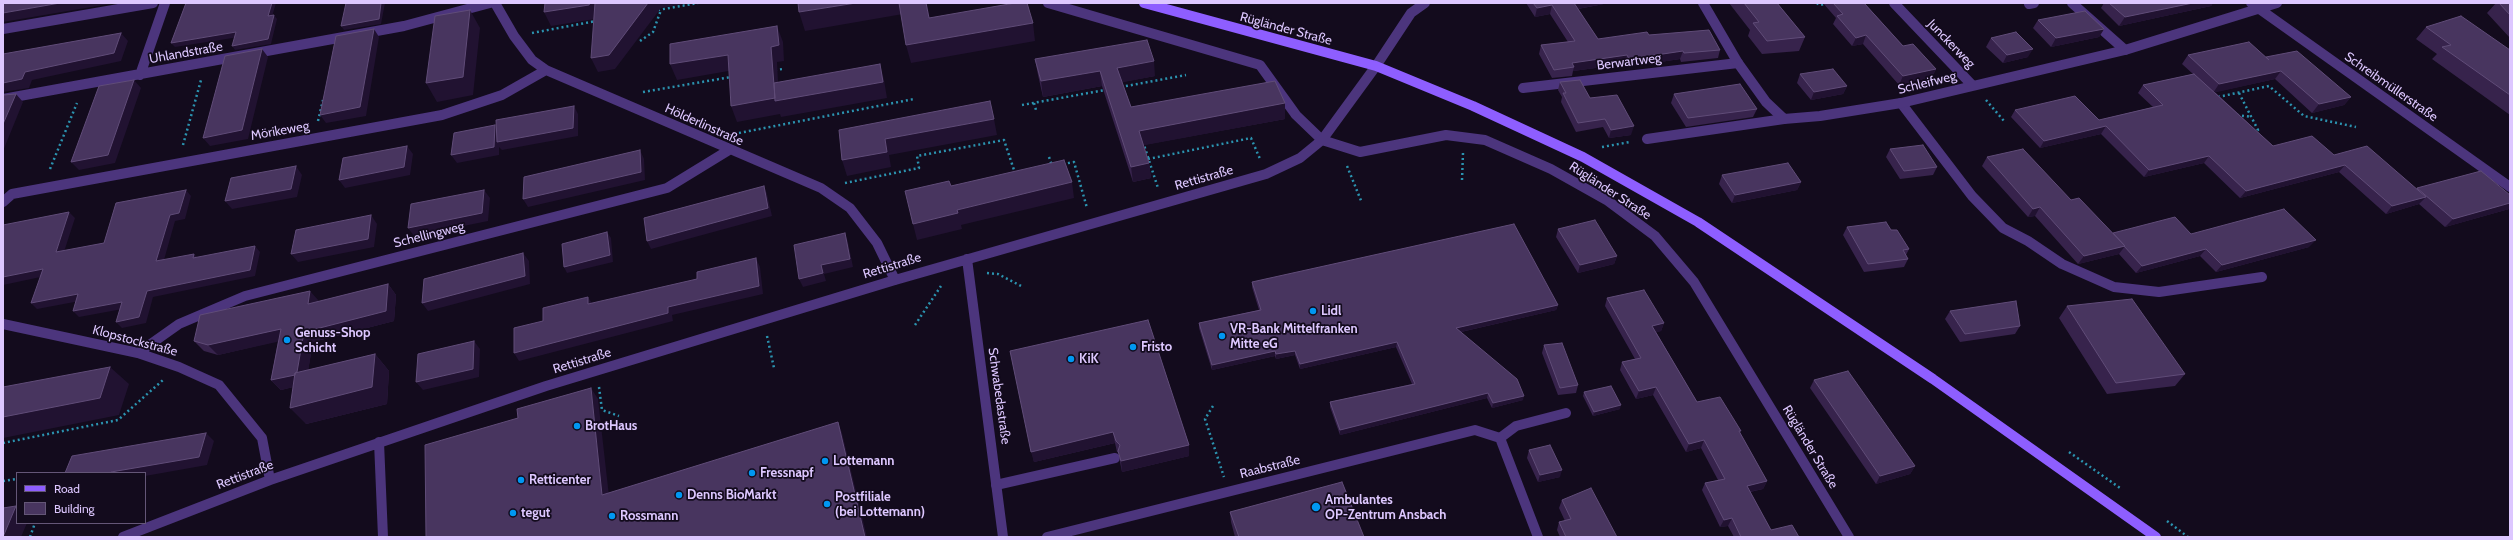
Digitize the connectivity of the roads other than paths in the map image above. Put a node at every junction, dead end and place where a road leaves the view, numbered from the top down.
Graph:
1 (153, 3) edge
2 (165, 3) edge
3 (490, 3) edge
4 (495, 3) edge
5 (1048, 3) edge
6 (1144, 3) edge
7 (1425, 3) edge
8 (1703, 3) edge
9 (1894, 3) edge
10 (2072, 3) edge
11 (2277, 3) edge
12 (2254, 6) edge
13 (461, 7) edge
14 (3, 29) edge
15 (2125, 50) junction
16 (1738, 63) junction
17 (1376, 66) junction
18 (546, 70) junction
19 (140, 75) junction
20 (1972, 85) junction
21 (1523, 88) dead end
22 (3, 98) edge
23 (1901, 103) junction
24 (1784, 119) junction
25 (1647, 139) road end
26 (1322, 140) junction
27 (729, 150) junction
28 (2510, 187) edge
29 (7, 194) edge
30 (3, 202) edge
31 (967, 259) junction
32 (2262, 277) dead end
33 (895, 280) junction
34 (4, 325) edge
35 (138, 353) junction
36 (1566, 413) dead end
37 (1500, 438) junction
38 (379, 442) junction
39 (1115, 458) dead end
40 (270, 480) junction
41 (996, 485) junction
42 (123, 537) edge
43 (382, 537) edge
44 (1003, 537) edge
45 (1047, 537) edge
46 (1538, 537) edge
47 (1849, 537) edge
48 (2156, 537) edge

1 - 14 street
2 - 19 street
3 - 13 street, Uhlandstraße
4 - 18 street, Hölderlinstraße
5 - 26 street
6 - 17 main road, Rügländer Straße
7 - 17 street, Rettistraße
8 - 16 street
9 - 20 street, Junckerweg
10 - 15 street
11 - 12 street, Schleifweg
12 - 15 street, Schleifweg
12 - 28 street, Schreibmüllerstraße
13 - 19 street, Uhlandstraße
15 - 20 street, Schleifweg
16 - 21 street, Berwartweg
16 - 24 street
17 - 26 street, Rettistraße
17 - 48 main road, Rügländer Straße
18 - 27 street, Hölderlinstraße
18 - 29 street, Mörikeweg
19 - 22 street, Uhlandstraße
20 - 23 street, Schleifweg
23 - 24 street, Schleifweg
23 - 32 street
24 - 25 street, Schleifweg
26 - 31 street, Rettistraße
26 - 47 street, Rügländer Straße
27 - 33 street, Hölderlinstraße
27 - 35 street, Schellingweg
29 - 30 street, Mörikeweg
31 - 33 street, Rettistraße
31 - 41 street, Schwabedastraße
33 - 38 street, Rettistraße
34 - 35 street, Klopstockstraße
35 - 40 street, Klopstockstraße
36 - 37 street
37 - 45 street, Raabstraße
37 - 46 street
38 - 40 street, Rettistraße
38 - 43 street
39 - 41 street
40 - 42 street, Rettistraße
41 - 44 street, Schwabedastraße

